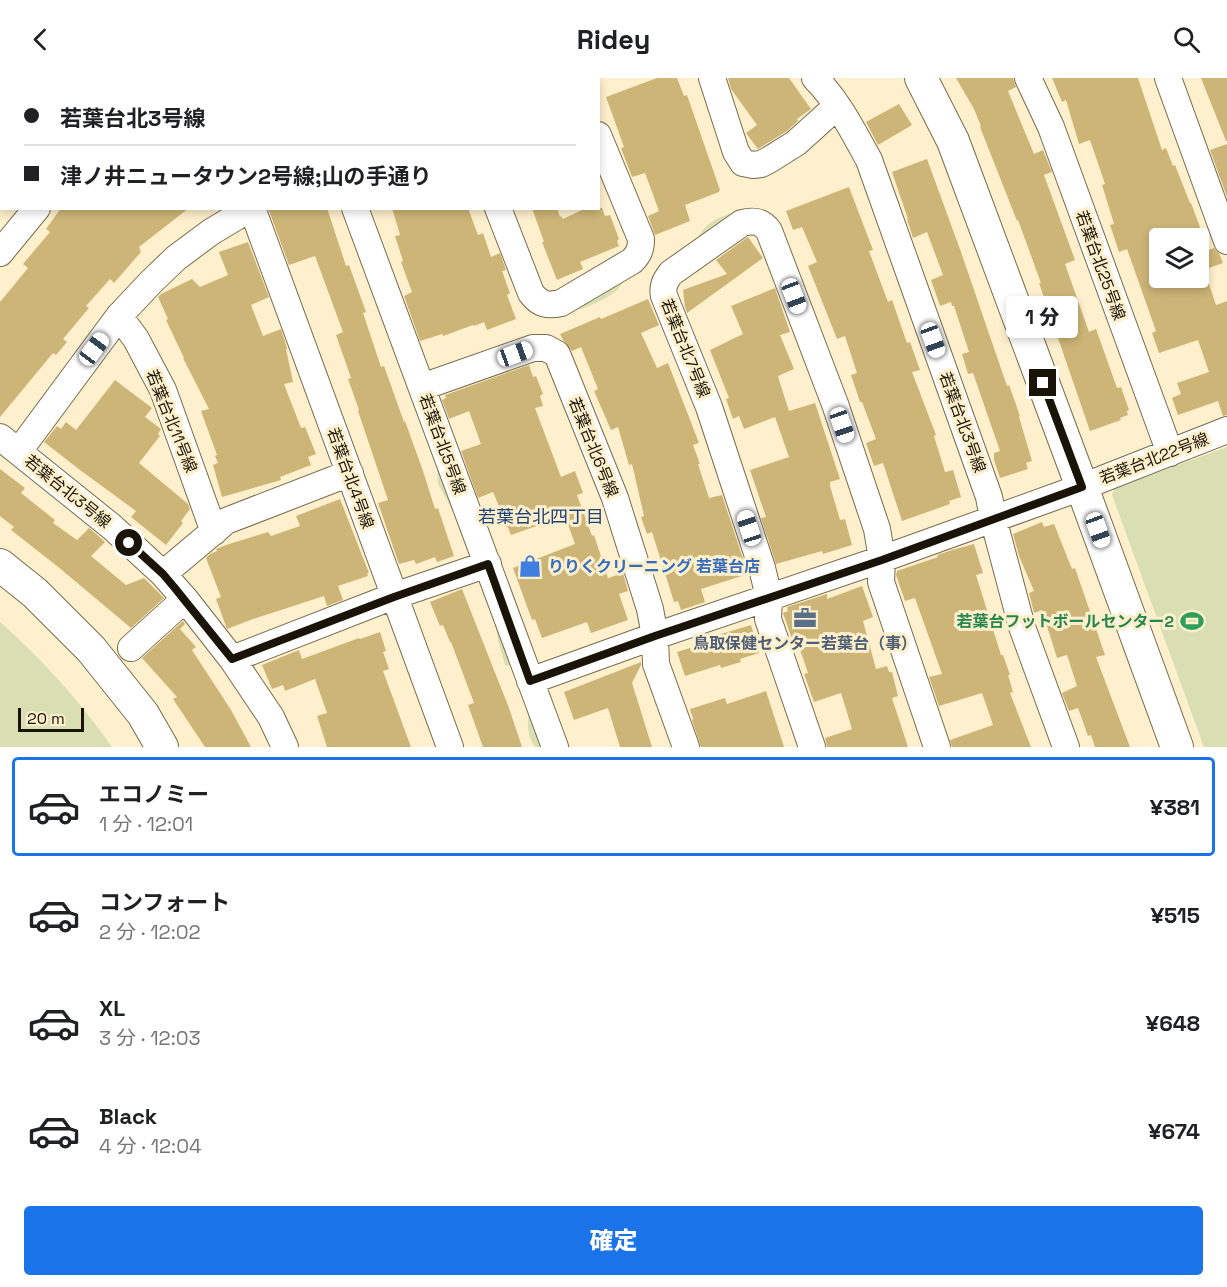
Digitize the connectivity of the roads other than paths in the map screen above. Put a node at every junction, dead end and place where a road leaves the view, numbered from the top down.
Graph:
1 (712, 78) edge
2 (815, 78) edge
3 (921, 78) edge
4 (1028, 78) edge
5 (1168, 78) edge
6 (837, 106) junction
7 (600, 140) edge
8 (35, 210) edge
9 (249, 210) edge
10 (253, 210) edge
11 (356, 210) edge
12 (499, 210) edge
13 (1227, 241) edge
14 (0, 253) edge
15 (119, 316) junction
16 (422, 387) junction
17 (1227, 430) edge
18 (9, 444) edge
19 (1170, 453) junction
20 (350, 473) junction
21 (1082, 487) junction
22 (993, 518) junction
23 (214, 532) junction
24 (882, 560) junction
25 (488, 564) junction
26 (0, 565) edge
27 (163, 574) junction
28 (394, 597) junction
29 (769, 597) junction
30 (184, 599) junction
31 (655, 636) junction
32 (131, 648) dead end
33 (232, 659) junction
34 (530, 681) junction
35 (162, 747) edge
36 (285, 747) edge
37 (450, 747) edge
38 (555, 747) edge
39 (686, 747) edge
40 (812, 747) edge
41 (937, 747) edge
42 (1066, 747) edge
43 (1177, 747) edge

1 - 6 street
2 - 6 street, 若葉台北3号線
3 - 21 street
4 - 19 street, 若葉台北25号線
5 - 13 street
6 - 22 street, 若葉台北3号線
7 - 12 street
8 - 14 street
9 - 15 street
10 - 20 street, 若葉台北4号線
11 - 16 street, 若葉台北5号線
15 - 18 street
15 - 23 street, 若葉台北11号線
16 - 25 street, 若葉台北5号線
16 - 31 street, 若葉台北6号線
17 - 19 street, 若葉台北22号線
18 - 27 street, 若葉台北3号線
19 - 21 street, 若葉台北22号線
20 - 23 street
20 - 28 street, 若葉台北4号線
21 - 22 street, 若葉台北22号線
21 - 43 street
22 - 24 street, 若葉台北22号線
22 - 42 street, 若葉台北3号線
23 - 27 street
24 - 29 street, 若葉台北22号線
24 - 29 street, 若葉台北7号線
24 - 41 street, 若葉台北7号線
25 - 28 street
25 - 34 street, 若葉台北5号線
26 - 35 street
27 - 30 street, 若葉台北3号線
28 - 33 street
28 - 37 street, 若葉台北4号線
29 - 31 street, 若葉台北22号線
29 - 40 street, 若葉台北7号線
30 - 32 street
30 - 33 street, 若葉台北3号線
31 - 34 street, 若葉台北22号線
31 - 39 street, 若葉台北6号線
33 - 36 street, 若葉台北3号線
34 - 38 street, 若葉台北5号線

